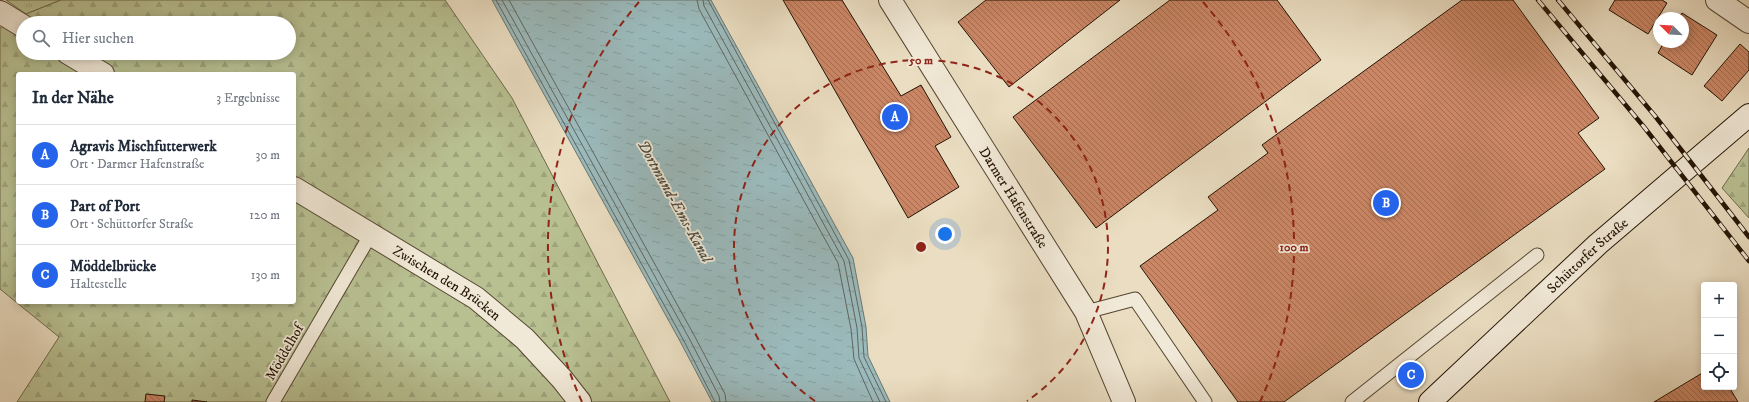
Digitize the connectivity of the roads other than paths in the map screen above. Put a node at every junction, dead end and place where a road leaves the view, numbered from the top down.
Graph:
1 (890, 0) edge
2 (1717, 0) edge
3 (0, 12) edge
4 (16, 22) edge
5 (1749, 22) edge
6 (80, 60) edge
7 (101, 72) edge
8 (1749, 115) edge
9 (296, 189) edge
10 (371, 234) junction
11 (1537, 255) dead end
12 (1086, 312) junction
13 (273, 402) edge
14 (580, 402) edge
15 (1124, 402) edge
16 (1205, 402) edge
17 (1352, 402) edge
18 (1430, 402) edge

1 - 12 street, Darmer Hafenstraße
2 - 5 street
3 - 4 street
6 - 7 street
8 - 18 street, Schüttorfer Straße
9 - 10 street, Zwischen den Brücken
10 - 13 lane, Möddelhof
10 - 14 street, Zwischen den Brücken
11 - 17 lane
12 - 15 street, Darmer Hafenstraße
12 - 16 lane

